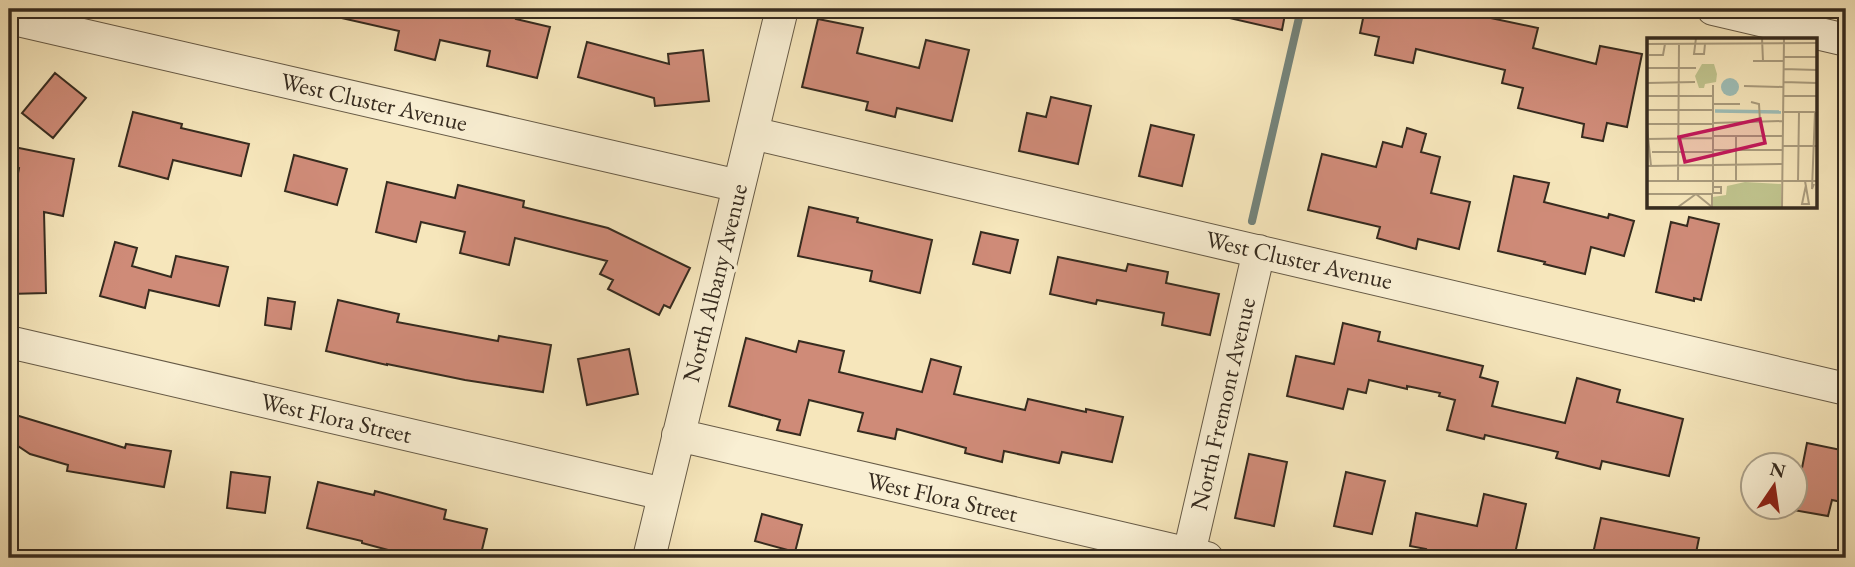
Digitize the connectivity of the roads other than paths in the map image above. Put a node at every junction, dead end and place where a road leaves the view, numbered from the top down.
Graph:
1 (782, 9) edge
2 (1713, 9) edge
3 (9, 18) edge
4 (1846, 40) edge
5 (752, 133) junction
6 (739, 186) junction
7 (1259, 251) junction
8 (9, 342) edge
9 (1846, 389) edge
10 (678, 435) junction
11 (664, 494) junction
12 (1194, 557) edge
13 (649, 558) edge

1 - 5 street, North Albany Avenue
2 - 4 street
3 - 6 street, West Cluster Avenue
5 - 6 street, North Albany Avenue
5 - 7 street, West Cluster Avenue
6 - 10 street, North Albany Avenue
7 - 9 street, West Cluster Avenue
7 - 12 street, North Fremont Avenue
8 - 11 street, West Flora Street
10 - 11 street, North Albany Avenue
10 - 12 street, West Flora Street
11 - 13 street, North Albany Avenue

